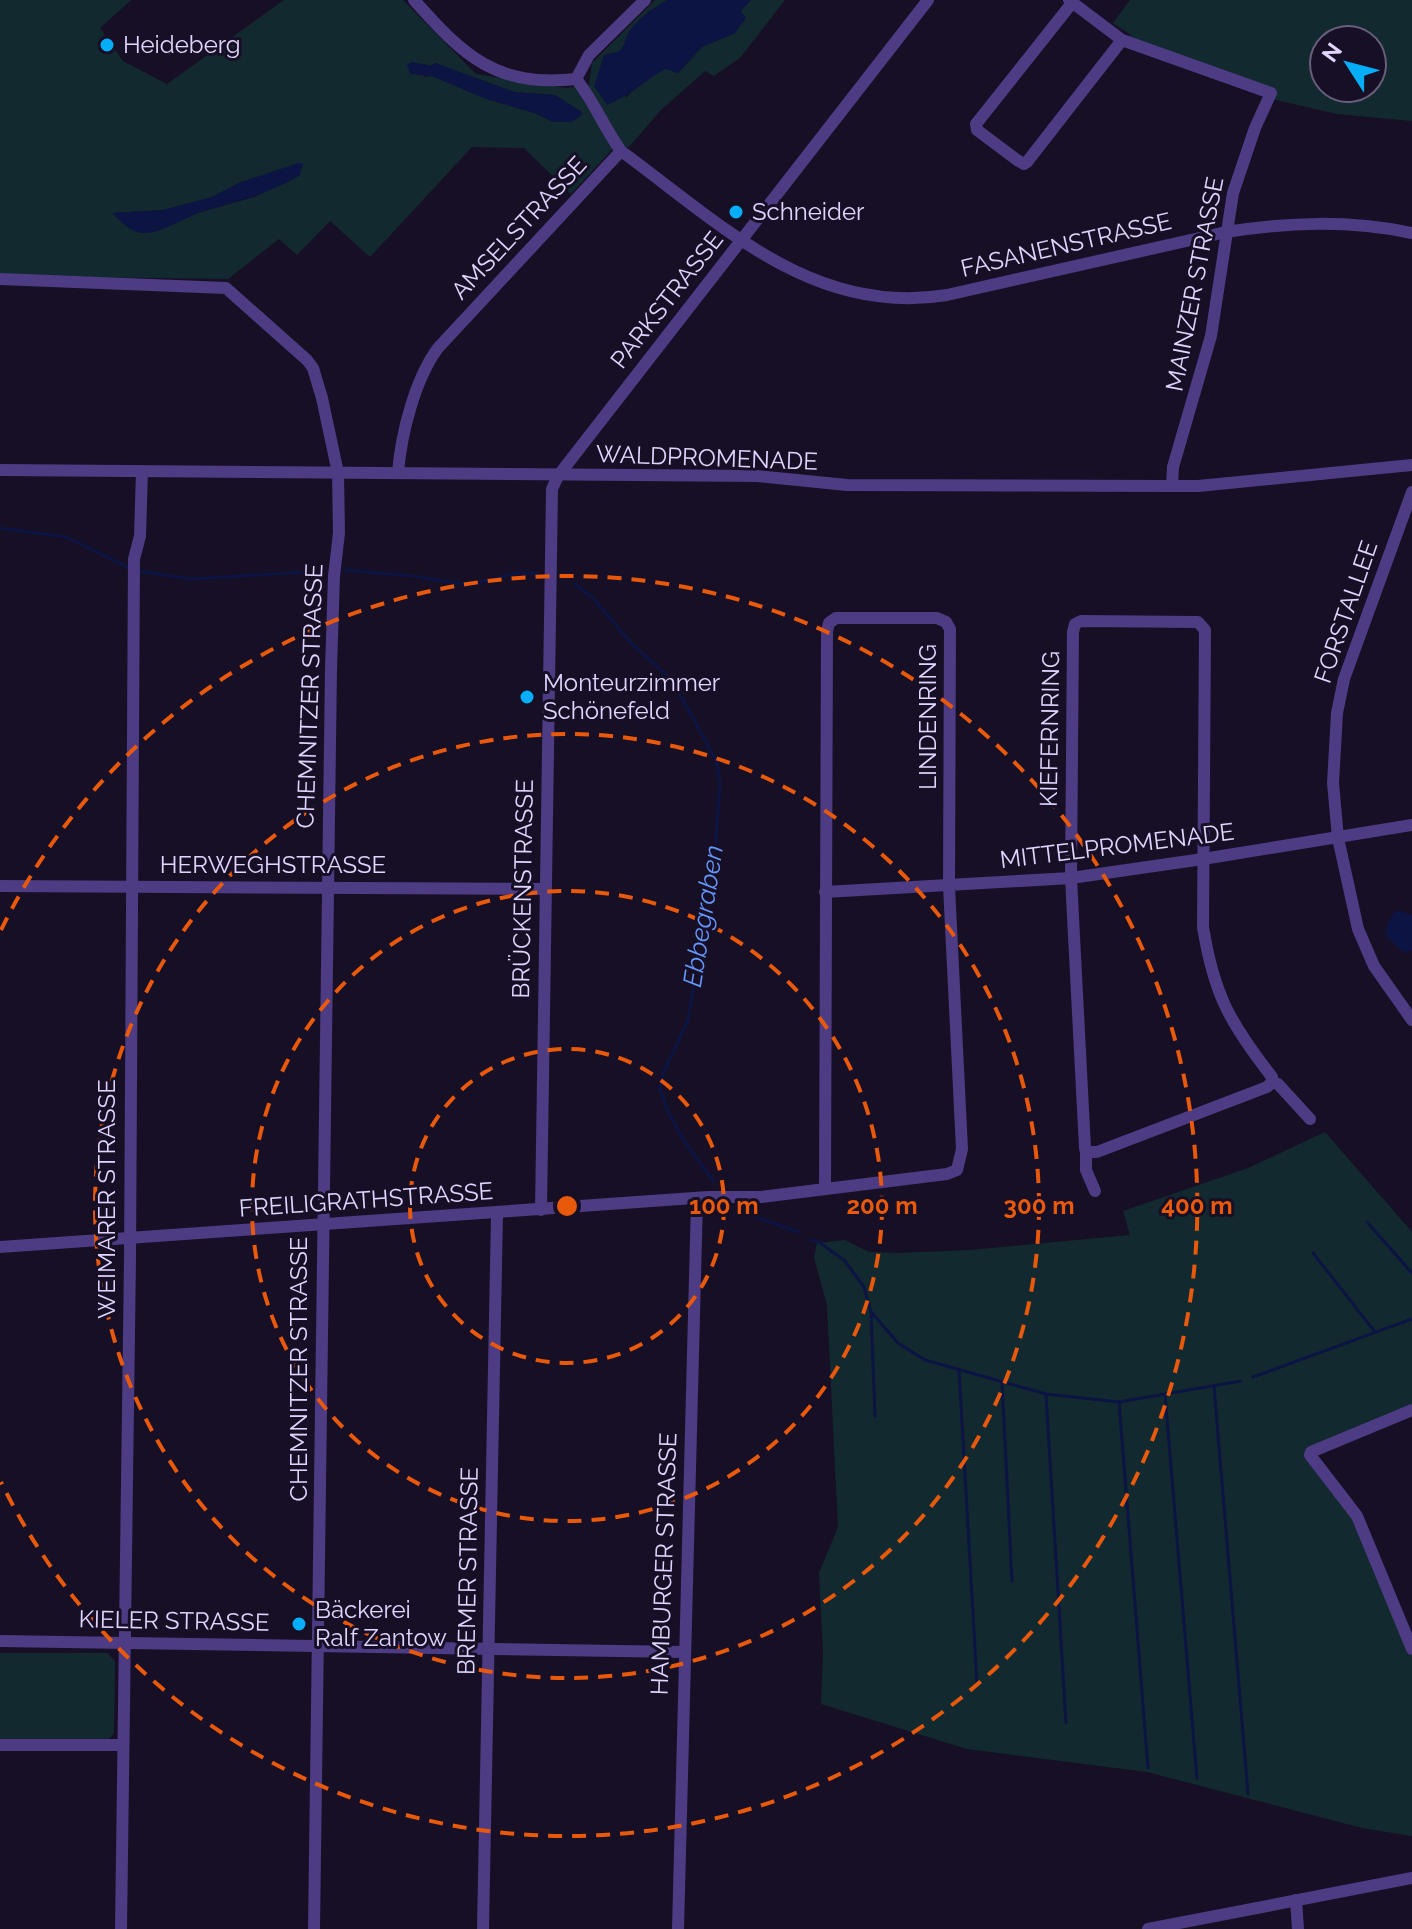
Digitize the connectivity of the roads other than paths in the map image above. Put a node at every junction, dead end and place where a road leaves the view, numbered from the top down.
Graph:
1 (415, 0) edge
2 (645, 0) edge
3 (928, 0) edge
4 (1070, 1) edge
5 (1122, 40) junction
6 (576, 79) junction
7 (621, 151) junction
8 (1226, 232) junction
9 (1412, 233) edge
10 (742, 239) junction
11 (0, 279) edge
12 (1412, 465) edge
13 (0, 470) edge
14 (142, 471) junction
15 (338, 473) junction
16 (398, 473) junction
17 (558, 476) junction
18 (1172, 486) junction
19 (1412, 492) edge
20 (550, 570) joint
21 (1412, 825) edge
22 (1338, 838) junction
23 (1203, 859) junction
24 (1071, 878) junction
25 (0, 886) edge
26 (130, 886) junction
27 (328, 886) junction
28 (949, 886) junction
29 (545, 889) junction
30 (825, 892) junction
31 (1412, 1020) edge
32 (1272, 1082) junction
33 (1310, 1119) dead end
34 (1086, 1152) junction
35 (825, 1188) junction
36 (1095, 1191) dead end
37 (734, 1198) joint
38 (697, 1200) junction
39 (541, 1210) junction
40 (497, 1214) junction
41 (322, 1226) junction
42 (130, 1238) junction
43 (0, 1247) edge
44 (1412, 1410) edge
45 (0, 1641) edge
46 (126, 1642) junction
47 (318, 1645) junction
48 (489, 1649) junction
49 (1412, 1649) edge
50 (683, 1652) junction
51 (0, 1745) edge
52 (123, 1745) junction
53 (1412, 1878) edge
54 (1296, 1900) junction
55 (121, 1929) edge
56 (314, 1929) edge
57 (483, 1929) edge
58 (678, 1929) edge
59 (1148, 1929) edge
60 (1298, 1929) edge

1 - 6 street
2 - 6 street
3 - 10 street, PARKSTRASSE
4 - 5 street
4 - 5 street
5 - 8 street, MAINZER STRASSE
6 - 7 street
7 - 10 street, AMSELSTRASSE
7 - 16 street, AMSELSTRASSE
8 - 9 street, FASANENSTRASSE
8 - 10 street, FASANENSTRASSE
8 - 18 street, MAINZER STRASSE
10 - 17 street, PARKSTRASSE
11 - 15 street, CHEMNITZER STRASSE
12 - 18 street, WALDPROMENADE
13 - 14 street, WALDPROMENADE
14 - 15 street, WALDPROMENADE
14 - 26 street, WEIMARER STRASSE
15 - 16 street, WALDPROMENADE
15 - 27 street, CHEMNITZER STRASSE
16 - 17 street, WALDPROMENADE
17 - 18 street, WALDPROMENADE
17 - 20 street, PARKSTRASSE
19 - 22 street, FORSTALLEE
20 - 29 street, BRÜCKENSTRASSE
21 - 22 street, MITTELPROMENADE
22 - 23 street, MITTELPROMENADE
22 - 31 street, FORSTALLEE
23 - 24 street, MITTELPROMENADE
23 - 24 street, KIEFERNRING
23 - 32 street, KIEFERNRING
24 - 28 street, MITTELPROMENADE
24 - 34 street, KIEFERNRING
25 - 26 street, HERWEGHSTRASSE
26 - 27 street, HERWEGHSTRASSE
26 - 42 street, WEIMARER STRASSE
27 - 29 street, HERWEGHSTRASSE
27 - 41 street, CHEMNITZER STRASSE
28 - 30 street, MITTELPROMENADE
28 - 30 street, LINDENRING
28 - 35 street, LINDENRING
29 - 39 street, BRÜCKENSTRASSE
30 - 35 street, LINDENRING
32 - 33 street, KIEFERNRING
32 - 34 street
34 - 36 street, KIEFERNRING
35 - 37 street, LINDENRING
37 - 38 street, FREILIGRATHSTRASSE
38 - 39 street, FREILIGRATHSTRASSE
38 - 50 street, HAMBURGER STRASSE
39 - 40 street, FREILIGRATHSTRASSE
40 - 41 street, FREILIGRATHSTRASSE
40 - 48 street, BREMER STRASSE
41 - 42 street, FREILIGRATHSTRASSE
41 - 47 street, CHEMNITZER STRASSE
42 - 43 street, FREILIGRATHSTRASSE
42 - 46 street, WEIMARER STRASSE
44 - 49 street
45 - 46 street, KIELER STRASSE
46 - 47 street, KIELER STRASSE
46 - 52 street, WEIMARER STRASSE
47 - 48 street, KIELER STRASSE
47 - 56 street, CHEMNITZER STRASSE
48 - 50 street, KIELER STRASSE
48 - 57 street, BREMER STRASSE
50 - 58 street, HAMBURGER STRASSE
51 - 52 street
52 - 55 street, WEIMARER STRASSE
53 - 54 street
54 - 59 street
54 - 60 street

